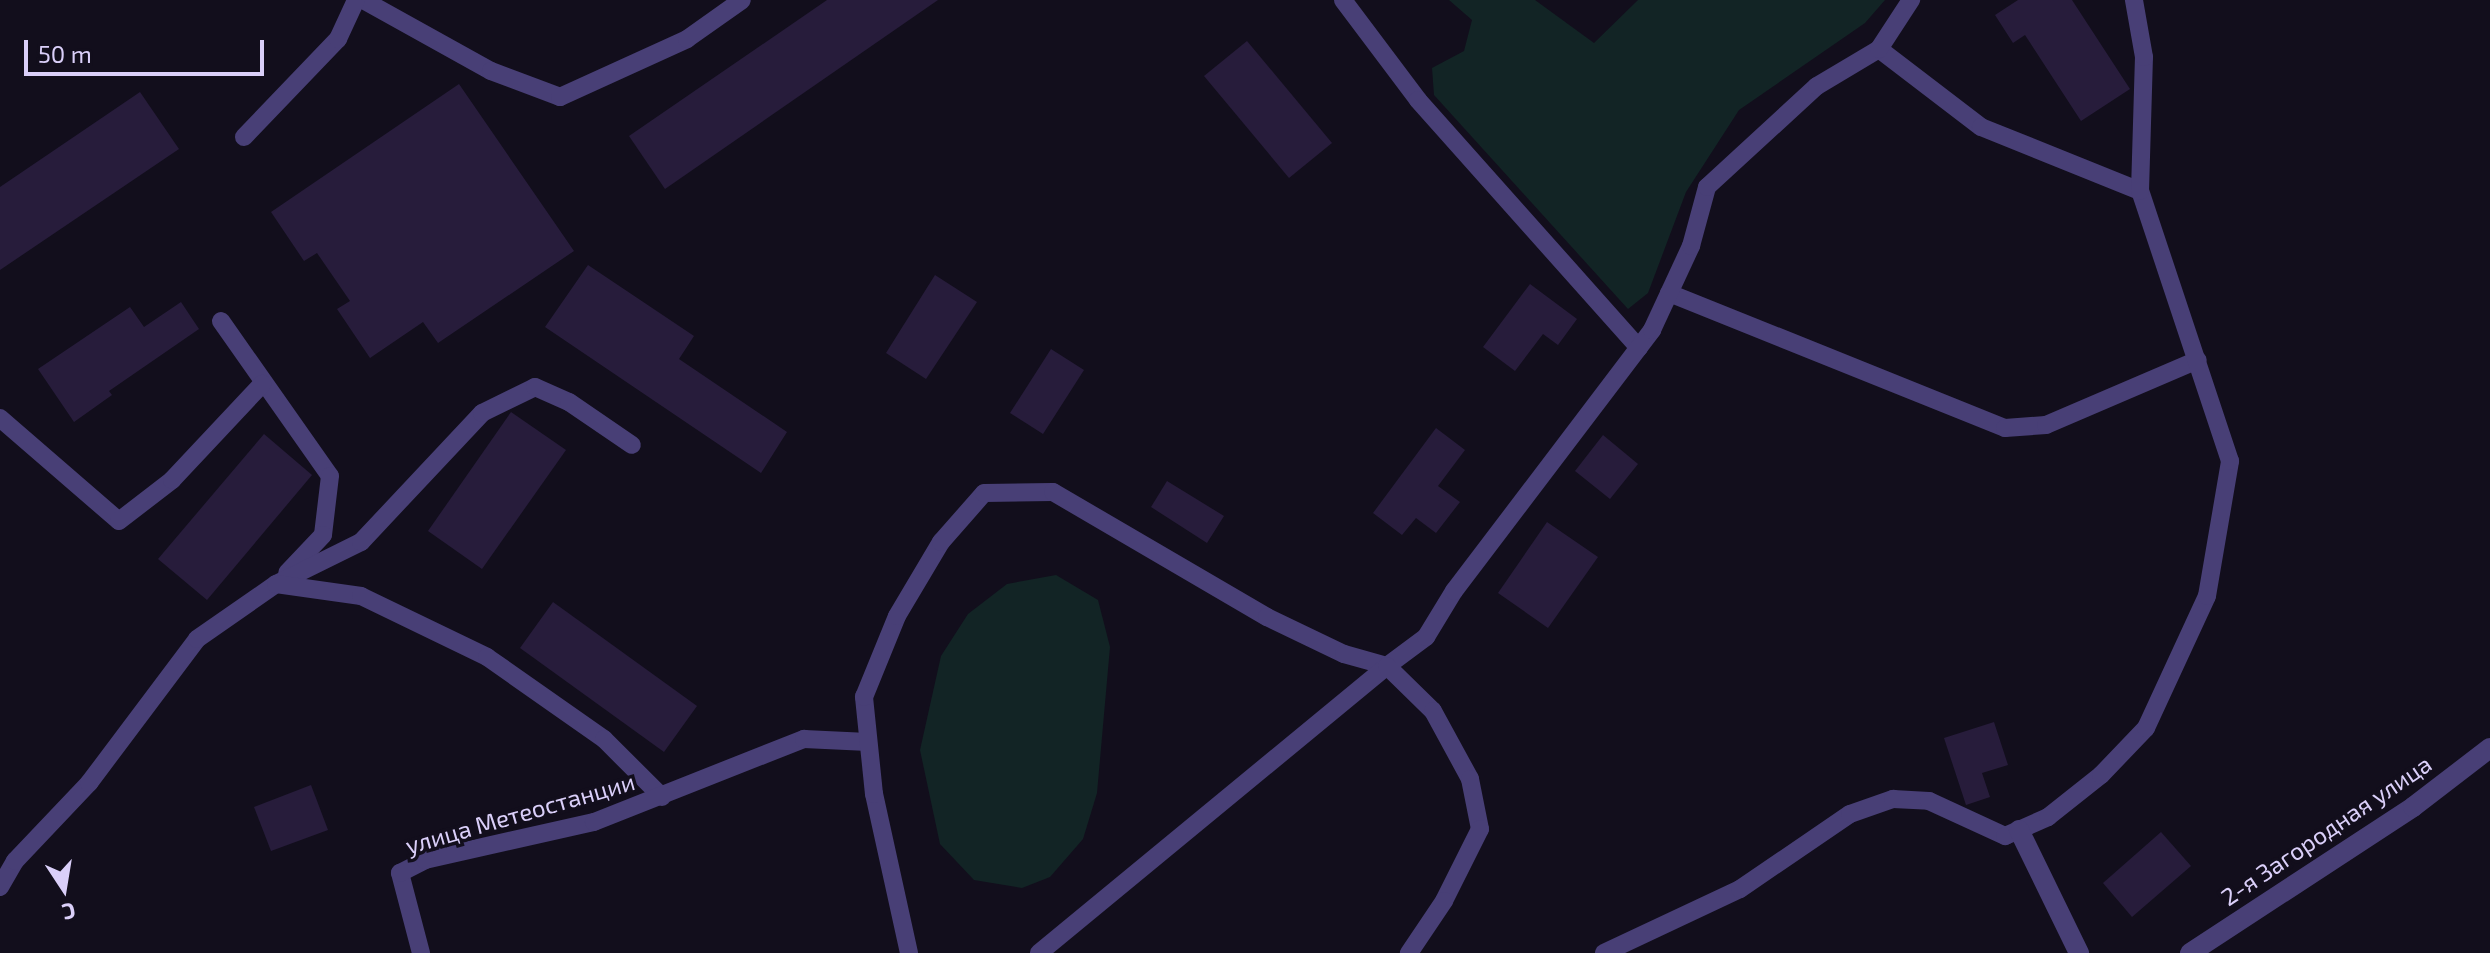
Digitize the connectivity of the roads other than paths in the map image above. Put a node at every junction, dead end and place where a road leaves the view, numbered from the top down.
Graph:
1 (356, 0) edge
2 (363, 0) edge
3 (742, 0) edge
4 (1343, 0) edge
5 (1911, 0) edge
6 (2134, 0) edge
7 (1879, 49) junction
8 (244, 137) dead end
9 (2140, 191) junction
10 (1669, 293) junction
11 (221, 321) dead end
12 (1639, 348) junction
13 (2198, 360) junction
14 (262, 384) junction
15 (0, 418) edge
16 (632, 445) dead end
17 (276, 584) junction
18 (1387, 666) junction
19 (868, 742) junction
20 (2490, 748) edge
21 (662, 797) junction
22 (2019, 830) junction
23 (0, 887) edge
24 (421, 953) edge
25 (909, 953) edge
26 (1039, 953) edge
27 (1409, 953) edge
28 (1604, 953) edge
29 (2079, 953) edge
30 (2190, 953) edge

1 - 8 lane
2 - 3 lane
4 - 12 lane
5 - 7 lane
6 - 9 lane
7 - 9 lane
7 - 10 lane
9 - 13 lane
10 - 12 lane
10 - 13 lane
11 - 14 lane
12 - 18 lane
13 - 22 lane
14 - 15 lane
14 - 17 lane
16 - 17 lane
17 - 21 lane
17 - 23 lane
18 - 19 lane
18 - 26 lane
18 - 27 lane
19 - 21 lane, улица Метеостанции
19 - 25 lane
20 - 30 street, 2-я Загородная улица
21 - 24 lane, улица Метеостанции
22 - 28 lane
22 - 29 street

